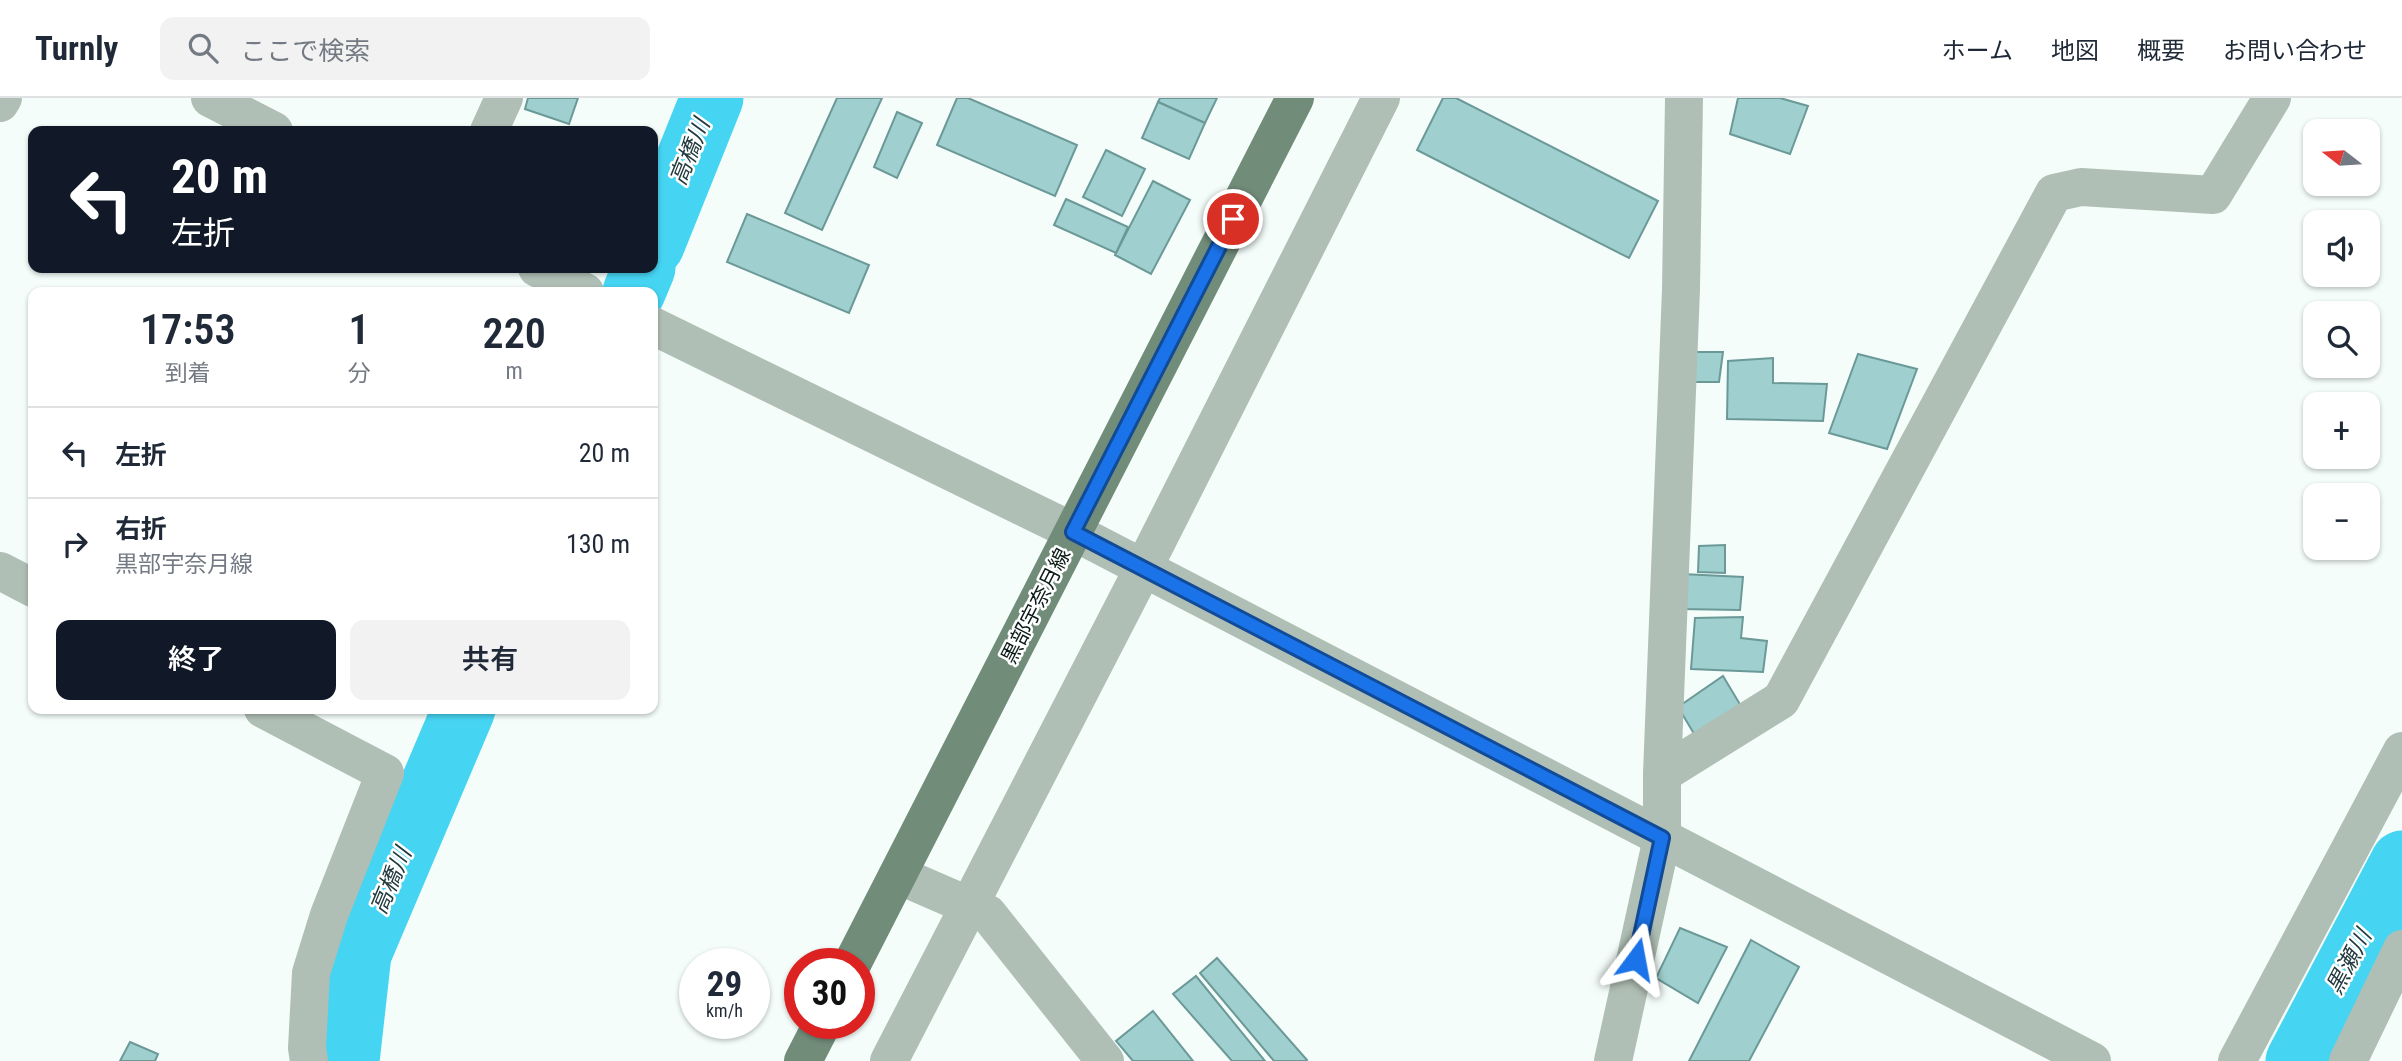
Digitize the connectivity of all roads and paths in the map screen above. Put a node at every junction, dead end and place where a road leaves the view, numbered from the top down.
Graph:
1 (3, 98) edge
2 (210, 98) edge
3 (503, 98) edge
4 (1295, 98) edge
5 (1381, 98) edge
6 (1684, 98) edge
7 (2272, 98) edge
8 (0, 103) edge
9 (264, 126) edge
10 (491, 126) edge
11 (547, 273) edge
12 (575, 287) edge
13 (658, 328) edge
14 (1073, 532) junction
15 (1143, 569) junction
16 (0, 571) edge
17 (28, 585) edge
18 (273, 714) edge
19 (2402, 751) edge
20 (1661, 774) junction
21 (1662, 838) junction
22 (898, 875) junction
23 (968, 905) junction
24 (860, 948) edge
25 (2402, 949) edge
26 (814, 1039) edge
27 (309, 1061) edge
28 (803, 1061) edge
29 (889, 1061) edge
30 (1105, 1061) edge
31 (1613, 1061) edge
32 (2092, 1061) edge
33 (2237, 1061) edge
34 (2348, 1061) edge

1 - 8 street
2 - 9 street
3 - 10 street
4 - 14 main road, 黒部宇奈月線
5 - 15 street
6 - 20 street
7 - 20 street
11 - 12 street
13 - 14 street
14 - 15 street
14 - 22 main road, 黒部宇奈月線
15 - 21 street
15 - 23 street
16 - 17 street
18 - 27 street
19 - 33 street
20 - 21 street
21 - 31 street
21 - 32 street
22 - 23 street
22 - 24 main road, 黒部宇奈月線
23 - 29 street
23 - 30 street
25 - 34 street
26 - 28 main road

